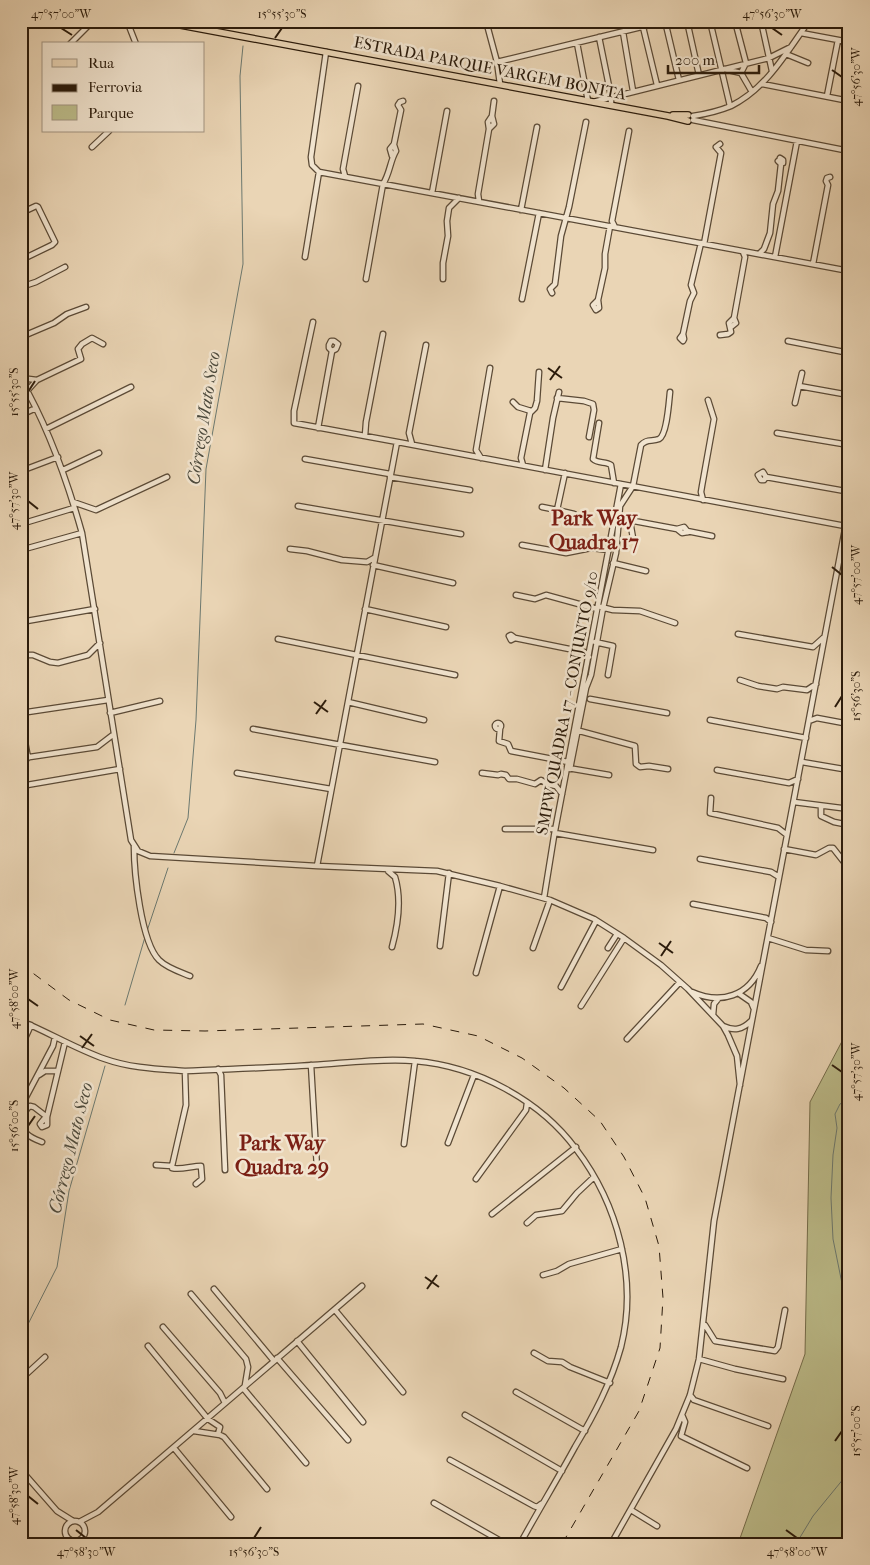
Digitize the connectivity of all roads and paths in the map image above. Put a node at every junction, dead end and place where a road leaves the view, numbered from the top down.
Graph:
1 (27, 21) edge
2 (93, 21) edge
3 (127, 21) edge
4 (136, 21) edge
5 (159, 21) edge
6 (486, 21) edge
7 (665, 21) edge
8 (687, 21) edge
9 (710, 21) edge
10 (735, 21) edge
11 (761, 21) edge
12 (809, 21) edge
13 (21, 26) edge
14 (643, 27) junction
15 (130, 28) junction
16 (623, 32) junction
17 (801, 33) junction
18 (599, 37) junction
19 (838, 40) junction
20 (72, 42) edge
21 (135, 42) edge
22 (849, 42) edge
23 (577, 43) junction
24 (791, 47) junction
25 (326, 52) junction
26 (786, 54) junction
27 (769, 58) junction
28 (497, 62) junction
29 (808, 63) dead end
30 (746, 64) junction
31 (722, 69) junction
32 (772, 71) junction
33 (741, 72) junction
34 (699, 75) junction
35 (679, 80) junction
36 (500, 84) junction
37 (762, 84) junction
38 (657, 85) junction
39 (358, 86) dead end
40 (632, 91) junction
41 (752, 92) junction
42 (612, 96) junction
43 (827, 96) junction
44 (494, 101) dead end
45 (590, 101) junction
46 (849, 101) edge
47 (611, 105) junction
48 (730, 106) junction
49 (401, 110) dead end
50 (447, 111) dead end
51 (691, 118) junction
52 (586, 122) dead end
53 (538, 126) dead end
54 (629, 131) dead end
55 (108, 132) edge
56 (849, 139) edge
57 (797, 141) junction
58 (92, 147) dead end
59 (848, 151) edge
60 (721, 154) dead end
61 (781, 164) dead end
62 (343, 169) junction
63 (319, 172) junction
64 (338, 175) junction
65 (388, 175) junction
66 (345, 176) junction
67 (383, 184) junction
68 (392, 185) junction
69 (828, 185) dead end
70 (432, 192) junction
71 (478, 194) junction
72 (450, 196) junction
73 (460, 198) junction
74 (473, 200) junction
75 (479, 201) junction
76 (452, 204) junction
77 (521, 210) junction
78 (21, 213) edge
79 (539, 213) junction
80 (565, 218) junction
81 (610, 227) junction
82 (702, 244) junction
83 (764, 249) junction
84 (743, 252) junction
85 (749, 253) junction
86 (759, 254) junction
87 (305, 256) dead end
88 (767, 256) junction
89 (745, 257) junction
90 (775, 257) junction
91 (21, 260) edge
92 (813, 264) junction
93 (65, 267) dead end
94 (849, 271) edge
95 (366, 279) dead end
96 (443, 280) dead end
97 (555, 284) dead end
98 (21, 287) edge
99 (522, 299) dead end
100 (598, 300) dead end
101 (86, 307) dead end
102 (313, 322) dead end
103 (383, 334) dead end
104 (683, 334) dead end
105 (720, 335) dead end
106 (21, 337) edge
107 (788, 341) dead end
108 (103, 344) dead end
109 (426, 345) dead end
110 (332, 350) dead end
111 (849, 353) edge
112 (490, 368) dead end
113 (539, 372) dead end
114 (802, 373) dead end
115 (21, 379) edge
116 (37, 380) junction
117 (799, 386) junction
118 (131, 387) dead end
119 (27, 391) junction
120 (559, 392) dead end
121 (670, 392) dead end
122 (849, 395) edge
123 (557, 398) junction
124 (708, 400) dead end
125 (513, 402) dead end
126 (795, 403) dead end
127 (36, 408) junction
128 (532, 412) junction
129 (21, 415) edge
130 (599, 423) dead end
131 (46, 428) junction
132 (318, 428) junction
133 (410, 433) junction
134 (777, 434) dead end
135 (365, 436) junction
136 (589, 437) dead end
137 (397, 442) junction
138 (403, 442) junction
139 (412, 444) junction
140 (849, 445) edge
141 (476, 450) junction
142 (99, 453) dead end
143 (470, 456) junction
144 (58, 457) junction
145 (480, 458) junction
146 (304, 459) dead end
147 (520, 465) junction
148 (62, 470) junction
149 (545, 470) junction
150 (21, 471) edge
151 (565, 474) junction
152 (390, 475) junction
153 (167, 477) dead end
154 (766, 477) dead end
155 (614, 483) junction
156 (621, 484) junction
157 (634, 485) junction
158 (470, 490) dead end
159 (701, 492) junction
160 (847, 492) edge
161 (695, 498) junction
162 (703, 500) junction
163 (74, 505) junction
164 (298, 506) dead end
165 (542, 507) dead end
166 (849, 508) edge
167 (557, 510) junction
168 (574, 514) dead end
169 (617, 518) junction
170 (382, 520) junction
171 (630, 521) junction
172 (21, 524) edge
173 (845, 526) junction
174 (82, 533) junction
175 (461, 534) dead end
176 (712, 536) dead end
177 (633, 538) dead end
178 (846, 538) edge
179 (522, 545) dead end
180 (290, 549) dead end
181 (21, 550) edge
182 (609, 550) junction
183 (374, 558) junction
184 (365, 562) junction
185 (606, 562) junction
186 (613, 563) junction
187 (373, 565) junction
188 (646, 571) dead end
189 (372, 574) junction
190 (453, 583) dead end
191 (516, 595) dead end
192 (599, 608) junction
193 (95, 609) junction
194 (365, 609) junction
195 (21, 622) edge
196 (675, 623) dead end
197 (446, 627) dead end
198 (738, 634) dead end
199 (824, 637) junction
200 (515, 638) dead end
201 (278, 639) dead end
202 (594, 642) junction
203 (100, 643) junction
204 (813, 647) junction
205 (590, 648) junction
206 (347, 652) junction
207 (584, 652) junction
208 (358, 654) junction
209 (21, 655) edge
210 (589, 657) junction
211 (820, 659) junction
212 (356, 662) junction
213 (455, 674) dead end
214 (608, 675) dead end
215 (740, 680) dead end
216 (816, 684) junction
217 (584, 687) junction
218 (803, 690) junction
219 (590, 699) junction
220 (108, 700) junction
221 (813, 700) junction
222 (160, 701) dead end
223 (348, 702) junction
224 (582, 707) junction
225 (578, 711) junction
226 (21, 713) edge
227 (110, 713) junction
228 (667, 713) dead end
229 (811, 713) junction
230 (817, 718) junction
231 (424, 720) dead end
232 (710, 720) dead end
233 (809, 721) junction
234 (849, 724) edge
235 (253, 729) dead end
236 (500, 729) dead end
237 (576, 730) junction
238 (114, 734) junction
239 (806, 738) junction
240 (25, 742) dead end
241 (340, 745) junction
242 (435, 762) dead end
243 (802, 762) junction
244 (568, 763) junction
245 (120, 769) junction
246 (668, 769) dead end
247 (716, 770) dead end
248 (849, 770) edge
249 (236, 773) dead end
250 (482, 773) dead end
251 (609, 775) dead end
252 (798, 778) junction
253 (565, 780) junction
254 (789, 783) junction
255 (27, 785) dead end
256 (556, 786) junction
257 (331, 789) junction
258 (796, 792) junction
259 (562, 794) junction
260 (711, 798) dead end
261 (794, 802) junction
262 (821, 806) junction
263 (849, 809) edge
264 (789, 824) junction
265 (849, 825) edge
266 (778, 828) junction
267 (506, 829) dead end
268 (553, 832) junction
269 (787, 834) junction
270 (134, 846) junction
271 (784, 849) junction
272 (653, 850) dead end
273 (700, 859) dead end
274 (849, 864) edge
275 (317, 866) junction
276 (780, 869) junction
277 (386, 870) junction
278 (400, 870) junction
279 (772, 872) junction
280 (449, 873) junction
281 (396, 877) junction
282 (779, 877) junction
283 (500, 886) junction
284 (544, 898) junction
285 (550, 900) junction
286 (693, 904) dead end
287 (772, 915) junction
288 (766, 918) junction
289 (596, 921) junction
290 (771, 922) junction
291 (617, 934) junction
292 (624, 938) junction
293 (768, 938) junction
294 (440, 946) dead end
295 (392, 947) dead end
296 (533, 948) dead end
297 (608, 948) dead end
298 (828, 951) dead end
299 (764, 960) junction
300 (476, 973) dead end
301 (190, 976) dead end
302 (680, 982) junction
303 (561, 987) dead end
304 (688, 989) junction
305 (738, 994) junction
306 (718, 999) junction
307 (581, 1006) dead end
308 (754, 1010) junction
309 (713, 1015) junction
310 (752, 1020) junction
311 (21, 1021) edge
312 (31, 1025) junction
313 (723, 1026) junction
314 (55, 1037) junction
315 (627, 1039) dead end
316 (65, 1042) junction
317 (21, 1047) edge
318 (415, 1061) junction
319 (311, 1065) junction
320 (218, 1069) junction
321 (224, 1069) junction
322 (58, 1071) junction
323 (184, 1071) junction
324 (221, 1075) junction
325 (474, 1075) junction
326 (38, 1076) junction
327 (740, 1085) junction
328 (26, 1097) dead end
329 (527, 1103) junction
330 (533, 1108) junction
331 (526, 1110) junction
332 (42, 1142) dead end
333 (448, 1143) dead end
334 (404, 1144) dead end
335 (576, 1148) junction
336 (156, 1165) dead end
337 (172, 1166) junction
338 (317, 1168) dead end
339 (225, 1170) dead end
340 (594, 1177) junction
341 (476, 1179) dead end
342 (196, 1184) dead end
343 (492, 1214) dead end
344 (527, 1223) dead end
345 (622, 1249) junction
346 (543, 1275) dead end
347 (362, 1286) dead end
348 (214, 1289) dead end
349 (191, 1294) dead end
350 (335, 1310) junction
351 (785, 1310) dead end
352 (704, 1324) junction
353 (163, 1327) dead end
354 (297, 1342) junction
355 (148, 1346) dead end
356 (534, 1353) dead end
357 (45, 1357) dead end
358 (276, 1359) junction
359 (699, 1359) junction
360 (21, 1379) edge
361 (783, 1379) dead end
362 (610, 1383) junction
363 (244, 1387) junction
364 (403, 1392) dead end
365 (516, 1392) dead end
366 (690, 1395) junction
367 (694, 1400) junction
368 (687, 1402) junction
369 (225, 1403) junction
370 (465, 1415) dead end
371 (682, 1415) junction
372 (208, 1418) junction
373 (363, 1422) dead end
374 (768, 1426) dead end
375 (194, 1431) junction
376 (585, 1431) junction
377 (218, 1434) junction
378 (348, 1440) dead end
379 (174, 1448) junction
380 (450, 1460) dead end
381 (306, 1463) dead end
382 (747, 1468) dead end
383 (21, 1470) edge
384 (562, 1471) junction
385 (267, 1489) dead end
386 (544, 1501) junction
387 (434, 1502) dead end
388 (631, 1510) junction
389 (57, 1511) junction
390 (92, 1516) junction
391 (231, 1517) dead end
392 (72, 1521) junction
393 (79, 1522) junction
394 (657, 1526) dead end
395 (65, 1529) junction
396 (85, 1530) junction
397 (71, 1542) edge
398 (80, 1542) edge
399 (506, 1544) edge
400 (520, 1544) edge
401 (611, 1544) edge

1 - 13 street
2 - 20 street
3 - 15 street
4 - 15 street
5 - 25 main road, ESTRADA PARQUE VARGEM BONITA
6 - 28 street
7 - 14 street
7 - 35 street
8 - 34 street
9 - 31 street
10 - 30 street
11 - 27 street
12 - 17 street
14 - 16 street
14 - 38 street
15 - 21 street
16 - 18 street
16 - 40 street
17 - 19 street
17 - 24 street
18 - 23 street
18 - 42 street
19 - 22 street
19 - 43 street
23 - 28 street
23 - 45 street
24 - 26 street
24 - 27 street
25 - 36 main road, ESTRADA PARQUE VARGEM BONITA
25 - 63 street
26 - 29 street
26 - 32 street
27 - 30 street
27 - 32 street
28 - 36 street
30 - 31 street
30 - 33 street
31 - 33 street
31 - 34 street
31 - 48 street
32 - 37 street
33 - 41 street
34 - 35 street
35 - 38 street
36 - 45 main road, ESTRADA PARQUE VARGEM BONITA
37 - 41 street
37 - 43 street
38 - 40 street
39 - 62 street
40 - 42 street
41 - 48 street
42 - 45 street
42 - 47 street
43 - 46 street
44 - 71 street
45 - 47 main road, ESTRADA PARQUE VARGEM BONITA
47 - 51 main road, ESTRADA PARQUE VARGEM BONITA
48 - 51 street
49 - 65 street
50 - 70 street
51 - 57 street, ESTRADA PARQUE VARGEM BONITA
52 - 80 street
53 - 77 street
54 - 81 street
55 - 58 street
56 - 59 street
57 - 59 street, ESTRADA PARQUE VARGEM BONITA
57 - 90 street
60 - 82 street
61 - 83 street
62 - 64 street
62 - 66 street
63 - 64 street
63 - 87 street
64 - 66 street
65 - 67 street
65 - 68 street
66 - 67 street
67 - 68 street
67 - 95 street
68 - 70 street
69 - 92 street
70 - 72 street
71 - 74 street
71 - 75 street
72 - 73 street
72 - 76 street
73 - 74 street
73 - 76 street
74 - 75 street
75 - 77 street
76 - 96 street
77 - 79 street
78 - 91 street
79 - 80 street
79 - 99 street
80 - 81 street
80 - 97 street
81 - 82 street
81 - 100 street
82 - 84 street
82 - 104 street
83 - 86 street
83 - 88 street
84 - 85 street
84 - 89 street
85 - 86 street
85 - 89 street
86 - 88 street
88 - 90 street
89 - 105 street
90 - 92 street
92 - 94 street
93 - 98 street
101 - 106 street
102 - 132 street
103 - 135 street
107 - 111 street
108 - 116 street
109 - 133 street
110 - 132 street
112 - 141 street
113 - 128 street
114 - 117 street
115 - 116 street
115 - 119 street
116 - 119 street
117 - 122 street
117 - 126 street
118 - 131 street
119 - 127 street
120 - 123 street
121 - 157 street
123 - 136 street
123 - 149 street
124 - 159 street
125 - 128 street
127 - 129 street
127 - 131 street
128 - 147 street
130 - 155 street
131 - 144 street
132 - 135 street
133 - 138 street
133 - 139 street
134 - 140 street
135 - 137 street
137 - 138 street
137 - 152 street
138 - 139 street
139 - 143 street
141 - 143 street
141 - 145 street
142 - 148 street
143 - 145 street
144 - 148 street
144 - 150 street
145 - 147 street
146 - 152 street
147 - 149 street
148 - 163 street
149 - 151 street
151 - 155 street
151 - 167 street
152 - 158 street
152 - 170 street
153 - 163 street
154 - 160 street
155 - 156 street
156 - 157 street
156 - 169 street, SMPW QUADRA 17 - CONJUNTO 9/10
157 - 161 street
157 - 169 street
159 - 161 street
159 - 162 street
161 - 162 street
162 - 173 street
163 - 172 street
163 - 174 street
164 - 170 street
165 - 167 street
166 - 173 street
167 - 168 street
169 - 171 street
169 - 182 street, SMPW QUADRA 17 - CONJUNTO 9/10
169 - 186 street
170 - 175 street
170 - 183 street
171 - 176 street
171 - 177 street
173 - 178 street
174 - 181 street
174 - 193 street
178 - 199 street
179 - 182 street
180 - 184 street
182 - 185 street, SMPW QUADRA 17 - CONJUNTO 9/10
183 - 184 street
183 - 187 street
184 - 189 street
185 - 186 street
185 - 192 street, SMPW QUADRA 17 - CONJUNTO 9/10
186 - 188 street
186 - 192 street
187 - 189 street
187 - 190 street
189 - 194 street
191 - 192 street
192 - 196 street
192 - 202 street, SMPW QUADRA 17 - CONJUNTO 9/10
193 - 195 street
193 - 203 street
194 - 197 street
194 - 208 street
198 - 204 street
199 - 204 street
199 - 211 street
200 - 207 street
201 - 206 street
202 - 205 street, SMPW QUADRA 17 - CONJUNTO 9/10
202 - 214 street
202 - 217 street
203 - 209 street
203 - 220 street
204 - 211 street
205 - 207 street
205 - 210 street, SMPW QUADRA 17 - CONJUNTO 9/10
206 - 208 street
206 - 212 street
207 - 210 street
208 - 212 street
208 - 213 street
210 - 217 street, SMPW QUADRA 17 - CONJUNTO 9/10
211 - 216 street
212 - 223 street
215 - 218 street
216 - 218 street
216 - 221 street
217 - 219 street
217 - 224 street
217 - 225 street, SMPW QUADRA 17 - CONJUNTO 9/10
218 - 221 street
219 - 224 street
219 - 228 street
220 - 226 street
220 - 227 street
221 - 229 street
222 - 227 street
223 - 231 street
223 - 241 street
224 - 225 street
224 - 237 street
225 - 237 street, SMPW QUADRA 17 - CONJUNTO 9/10
227 - 238 street
229 - 230 street
229 - 233 street
230 - 233 street
230 - 234 street
232 - 239 street
233 - 239 street
235 - 241 street
236 - 244 street
237 - 244 street, SMPW QUADRA 17 - CONJUNTO 9/10
237 - 244 street
237 - 246 street
238 - 240 street
238 - 245 street
239 - 243 street
241 - 242 street
241 - 257 street
243 - 248 street
243 - 252 street
244 - 251 street
244 - 253 street, SMPW QUADRA 17 - CONJUNTO 9/10
245 - 255 street
245 - 270 street
247 - 254 street
249 - 257 street
250 - 256 street
252 - 254 street
252 - 258 street
253 - 256 street
253 - 259 street, SMPW QUADRA 17 - CONJUNTO 9/10
254 - 258 street
256 - 259 street
257 - 275 street
258 - 261 street
259 - 268 street, SMPW QUADRA 17 - CONJUNTO 9/10
260 - 266 street
261 - 262 street
261 - 264 street
262 - 263 street
262 - 265 street
264 - 266 street
264 - 269 street
266 - 269 street
267 - 268 street
268 - 272 street
268 - 284 street, SMPW QUADRA 17 - CONJUNTO 9/10
269 - 271 street
270 - 275 street
270 - 301 street
271 - 274 street
271 - 276 street
273 - 279 street
275 - 277 street
276 - 279 street
276 - 282 street
277 - 278 street
277 - 281 street
278 - 280 street
278 - 281 street
279 - 282 street
280 - 283 street
280 - 294 street
281 - 295 street
282 - 287 street
283 - 284 street
283 - 300 street
284 - 285 street
285 - 289 street
285 - 296 street
286 - 288 street
287 - 288 street
287 - 290 street
288 - 290 street
289 - 291 street
289 - 303 street
290 - 293 street
291 - 292 street
291 - 297 street
292 - 302 street
292 - 307 street
293 - 298 street
293 - 299 street
299 - 305 street
299 - 308 street
302 - 304 street
302 - 315 street
304 - 306 street
304 - 309 street
305 - 306 street
305 - 308 street
306 - 309 street
308 - 310 street
309 - 313 street
310 - 313 street
310 - 327 street
311 - 312 street
312 - 314 street
312 - 317 street
313 - 327 street
314 - 316 street
314 - 326 street
316 - 322 street
316 - 323 street
318 - 319 street
318 - 325 street
318 - 334 street
319 - 321 street
319 - 338 street
320 - 321 street
320 - 323 street
320 - 324 street
321 - 324 street
322 - 326 street
322 - 332 street
323 - 337 street
324 - 339 street
325 - 329 street
325 - 333 street
326 - 328 street
327 - 352 street
329 - 330 street
329 - 331 street
330 - 331 street
330 - 335 street
331 - 341 street
335 - 340 street
335 - 343 street
336 - 337 street
337 - 342 street
340 - 344 street
340 - 345 street
345 - 346 street
345 - 362 street
347 - 350 street
348 - 358 street
349 - 363 street
350 - 354 street
350 - 364 street
351 - 352 street
352 - 359 street
353 - 369 street
354 - 358 street
354 - 373 street
355 - 372 street
356 - 362 street
357 - 360 street
358 - 363 street
358 - 378 street
359 - 361 street
359 - 366 street
362 - 376 street
363 - 369 street
363 - 381 street
365 - 376 street
366 - 367 street
366 - 368 street
367 - 368 street
367 - 374 street
368 - 371 street
369 - 372 street
370 - 384 street
371 - 382 street
371 - 388 street
372 - 375 street
372 - 377 street
375 - 377 street
375 - 379 street
376 - 384 street
377 - 385 street
379 - 390 street
379 - 391 street
380 - 386 street
383 - 389 street
384 - 386 street
386 - 400 street
387 - 399 street
388 - 394 street
388 - 401 street
389 - 392 street
389 - 395 street
390 - 393 street
390 - 396 street
392 - 393 street
392 - 395 street
393 - 396 street
395 - 397 street
396 - 398 street
397 - 398 street

